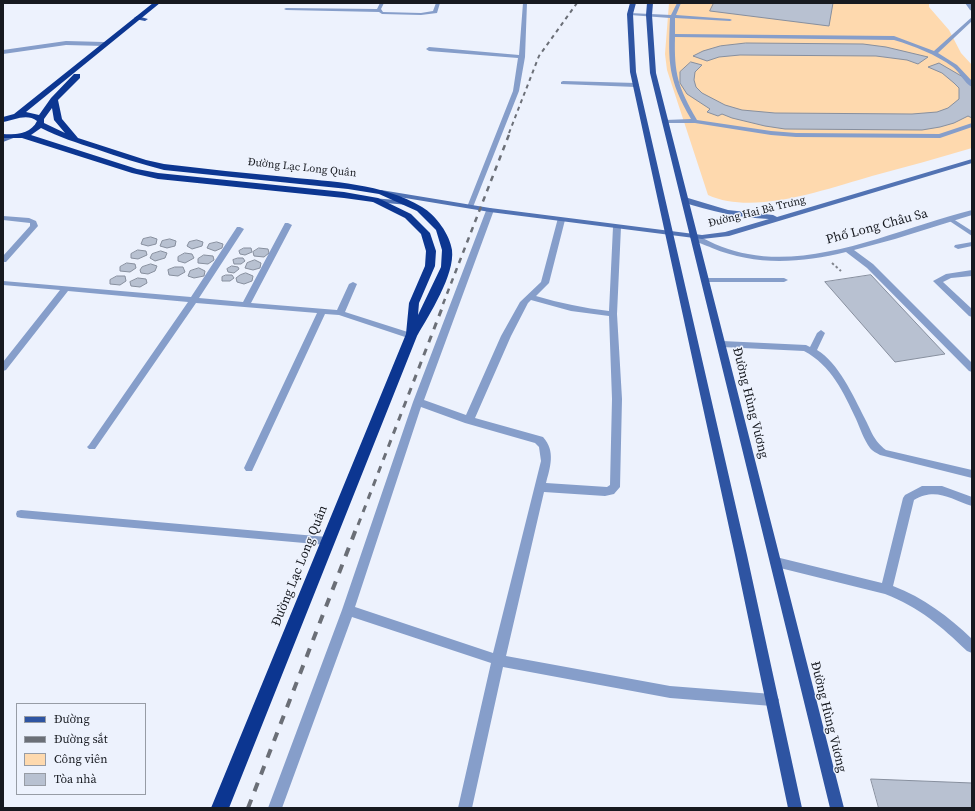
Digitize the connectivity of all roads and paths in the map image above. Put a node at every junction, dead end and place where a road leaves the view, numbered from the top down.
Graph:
1 (157, 3) edge
2 (165, 3) edge
3 (382, 3) edge
4 (438, 3) edge
5 (525, 3) edge
6 (632, 3) edge
7 (650, 3) edge
8 (679, 3) edge
9 (968, 3) edge
10 (286, 9) dead end
11 (972, 9) edge
12 (380, 11) junction
13 (630, 14) junction
14 (649, 15) junction
15 (673, 17) junction
16 (137, 18) junction
17 (972, 18) edge
18 (145, 19) junction
19 (730, 20) dead end
20 (672, 35) junction
21 (104, 44) junction
22 (430, 49) dead end
23 (3, 52) edge
24 (934, 54) junction
25 (522, 57) junction
26 (563, 83) dead end
27 (636, 85) junction
28 (972, 85) edge
29 (54, 100) junction
30 (8, 117) edge
31 (695, 121) junction
32 (41, 122) junction
33 (665, 122) junction
34 (972, 125) edge
35 (3, 136) edge
36 (18, 136) junction
37 (3, 140) edge
38 (76, 140) junction
39 (972, 161) edge
40 (381, 192) junction
41 (375, 200) junction
42 (685, 200) junction
43 (404, 202) junction
44 (470, 207) junction
45 (490, 210) junction
46 (970, 214) edge
47 (787, 217) junction
48 (3, 218) edge
49 (950, 219) junction
50 (561, 220) junction
51 (288, 225) dead end
52 (616, 227) junction
53 (240, 229) dead end
54 (670, 234) junction
55 (972, 234) edge
56 (694, 237) junction
57 (972, 244) edge
58 (958, 247) dead end
59 (848, 250) junction
60 (3, 260) edge
61 (972, 273) edge
62 (705, 280) junction
63 (784, 280) dead end
64 (3, 283) edge
65 (353, 284) dead end
66 (66, 288) junction
67 (530, 297) junction
68 (194, 299) junction
69 (246, 304) junction
70 (322, 312) junction
71 (340, 313) junction
72 (613, 314) junction
73 (972, 314) edge
74 (821, 333) dead end
75 (410, 336) junction
76 (722, 344) junction
77 (813, 350) junction
78 (3, 368) edge
79 (972, 369) edge
80 (418, 402) junction
81 (469, 420) junction
82 (92, 447) dead end
83 (249, 468) dead end
84 (972, 474) edge
85 (539, 487) junction
86 (972, 502) edge
87 (21, 514) dead end
88 (327, 541) junction
89 (776, 562) junction
90 (886, 589) junction
91 (348, 610) junction
92 (972, 647) edge
93 (498, 660) junction
94 (772, 700) junction
95 (220, 808) edge
96 (275, 808) edge
97 (465, 808) edge
98 (794, 808) edge
99 (837, 808) edge

1 - 16 highway
2 - 18 highway
3 - 12 lane
4 - 12 lane
5 - 25 lane
6 - 13 main road
7 - 14 main road, Đường Hùng Vương
8 - 15 lane
9 - 11 street
10 - 12 lane
13 - 14 lane
13 - 27 main road
14 - 15 lane
14 - 33 main road, Đường Hùng Vương
15 - 19 lane
15 - 20 lane
16 - 18 main road
16 - 21 highway
17 - 24 lane
18 - 29 highway
20 - 24 lane
20 - 31 lane
21 - 23 lane
21 - 30 highway
22 - 25 lane
24 - 28 lane
25 - 44 lane
26 - 27 lane
27 - 54 main road
29 - 32 highway
29 - 38 highway
30 - 32 highway, Đường Lạc Long Quân
31 - 33 lane
31 - 34 lane
32 - 36 highway
32 - 38 highway, Đường Lạc Long Quân
33 - 42 main road, Đường Hùng Vương
35 - 36 highway
36 - 37 street
36 - 41 highway, Đường Lạc Long Quân
38 - 40 highway, Đường Lạc Long Quân
39 - 47 street, Đường Hai Bà Trưng
40 - 43 highway, Đường Lạc Long Quân
40 - 44 street, Đường Hai Bà Trưng
41 - 43 street, Đường Hai Bà Trưng
41 - 75 highway, Đường Lạc Long Quân
42 - 47 street
42 - 56 main road, Đường Hùng Vương
43 - 44 street, Đường Hai Bà Trưng
43 - 75 highway, Đường Lạc Long Quân
44 - 45 street, Đường Hai Bà Trưng
45 - 50 street, Đường Hai Bà Trưng
45 - 80 street
46 - 49 street, Phố Long Châu Sa
47 - 56 street, Đường Hai Bà Trưng
48 - 60 lane
49 - 55 lane
49 - 59 street, Phố Long Châu Sa
50 - 52 street, Đường Hai Bà Trưng
50 - 67 street
51 - 69 lane
52 - 54 street, Đường Hai Bà Trưng
52 - 72 street
53 - 68 lane
54 - 56 street, Đường Hai Bà Trưng
54 - 94 main road
56 - 59 street, Phố Long Châu Sa
56 - 62 main road, Đường Hùng Vương
57 - 58 lane
59 - 79 street
61 - 73 street
62 - 63 lane
62 - 76 main road, Đường Hùng Vương
64 - 66 lane
65 - 71 lane
66 - 68 lane
66 - 78 lane
67 - 72 street
67 - 81 street
68 - 69 lane
68 - 82 lane
69 - 70 lane
70 - 71 lane
70 - 83 lane
71 - 75 lane
72 - 85 street
74 - 77 lane
75 - 88 highway, Đường Lạc Long Quân
76 - 77 lane
76 - 89 main road, Đường Hùng Vương
77 - 84 lane
80 - 81 street
80 - 91 street
81 - 85 street
85 - 93 street
86 - 90 street
87 - 88 lane
88 - 95 highway, Đường Lạc Long Quân
89 - 90 street
89 - 99 main road, Đường Hùng Vương
90 - 92 street
91 - 93 street
91 - 96 street
93 - 94 street
93 - 97 street
94 - 98 main road

